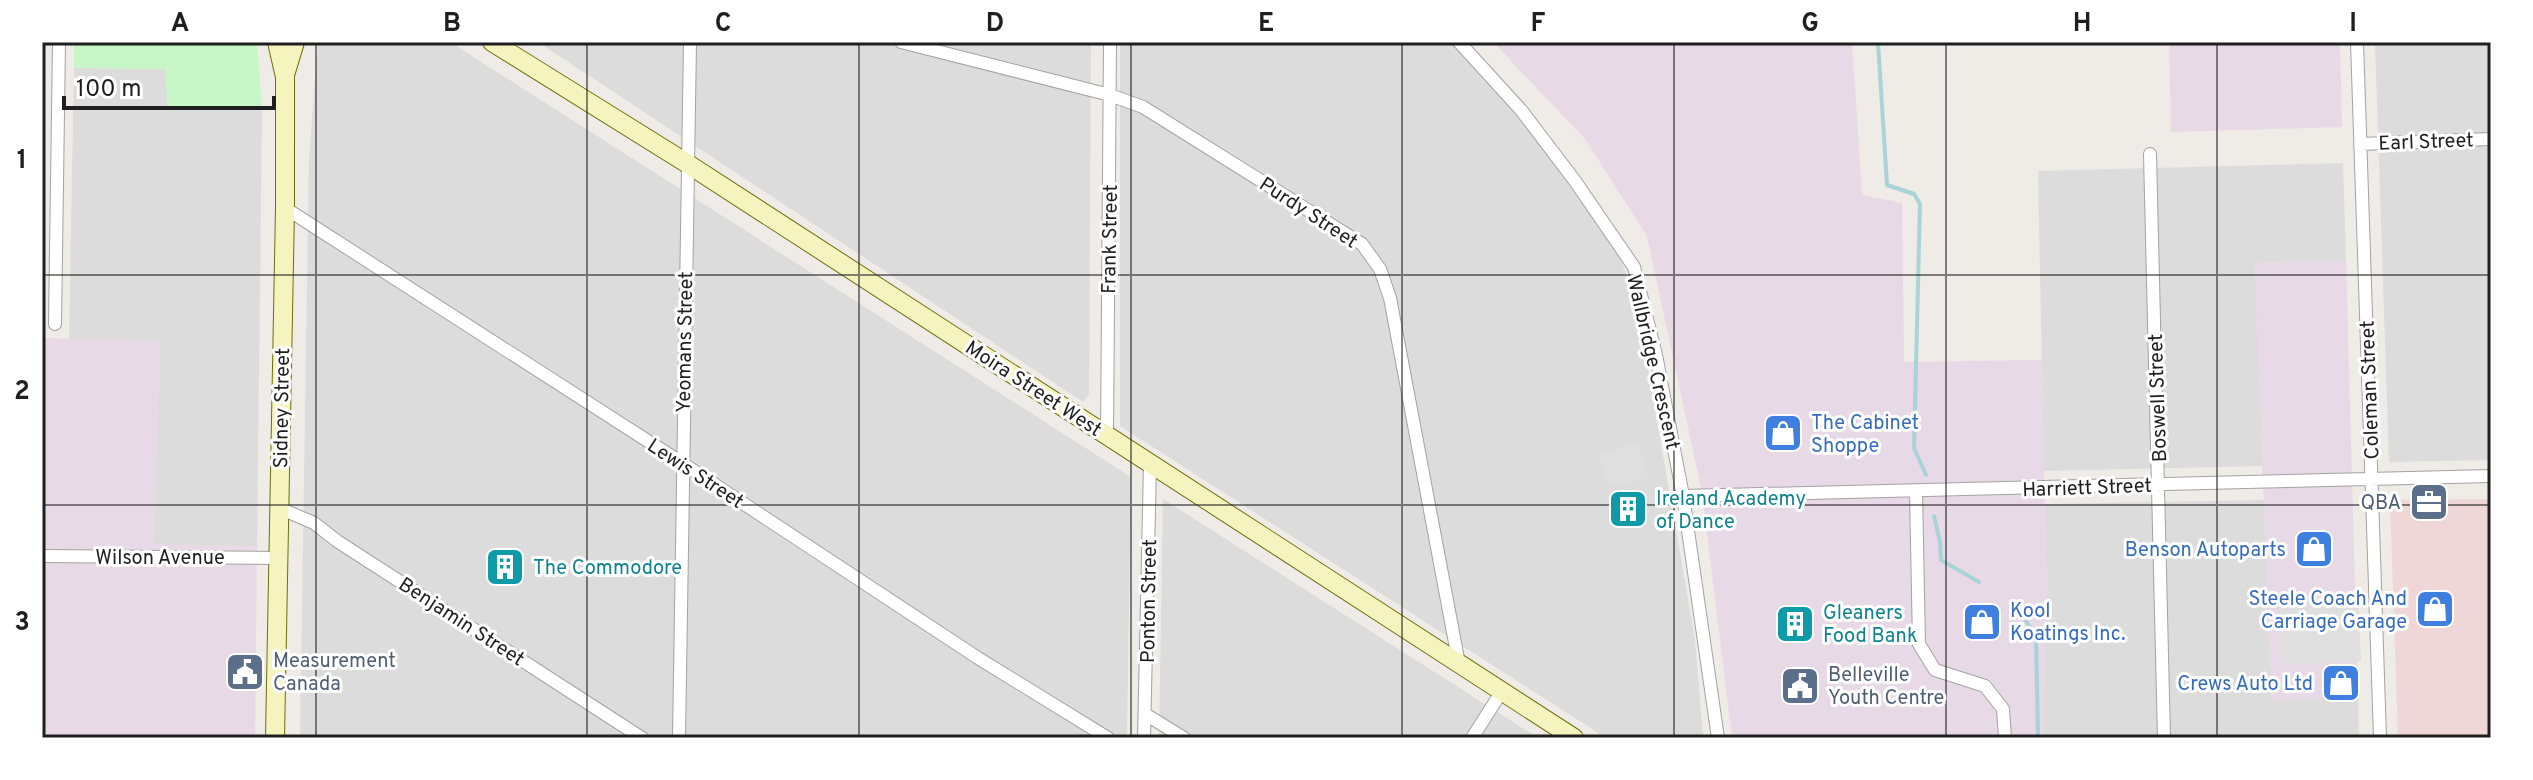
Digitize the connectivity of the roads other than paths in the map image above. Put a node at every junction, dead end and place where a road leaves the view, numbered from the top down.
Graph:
1 (59, 42) edge
2 (277, 42) edge
3 (295, 42) edge
4 (492, 42) edge
5 (690, 42) edge
6 (901, 42) edge
7 (1110, 42) edge
8 (1459, 42) edge
9 (2357, 42) edge
10 (285, 77) junction
11 (1110, 95) junction
12 (2491, 139) edge
13 (2360, 144) junction
14 (2150, 154) dead end
15 (688, 164) junction
16 (285, 208) junction
17 (55, 324) dead end
18 (1107, 435) junction
19 (682, 463) junction
20 (1150, 464) junction
21 (2491, 476) edge
22 (2372, 480) junction
23 (2160, 485) junction
24 (1916, 492) junction
25 (1683, 496) junction
26 (279, 508) junction
27 (42, 556) edge
28 (279, 558) junction
29 (1459, 664) junction
30 (1502, 691) junction
31 (1145, 714) junction
32 (275, 738) edge
33 (642, 738) edge
34 (679, 738) edge
35 (1108, 738) edge
36 (1144, 738) edge
37 (1184, 738) edge
38 (1472, 738) edge
39 (1574, 738) edge
40 (1718, 738) edge
41 (2005, 738) edge
42 (2164, 738) edge
43 (2380, 738) edge

1 - 17 street
2 - 10 main road, Sidney Street
3 - 10 main road, Sidney Street
4 - 15 main road, Moira Street West
5 - 15 street, Yeomans Street
6 - 11 street, Purdy Street
7 - 11 street, Frank Street
8 - 25 street, Wallbridge Crescent
9 - 13 street, Coleman Street
10 - 16 main road, Sidney Street
11 - 18 street, Frank Street
11 - 29 street, Purdy Street
12 - 13 street, Earl Street
13 - 22 street, Coleman Street
14 - 23 street, Boswell Street
15 - 18 main road, Moira Street West
15 - 19 street, Yeomans Street
16 - 19 street, Lewis Street
16 - 26 main road, Sidney Street
18 - 20 main road, Moira Street West
19 - 34 street, Yeomans Street
19 - 35 street, Lewis Street
20 - 29 main road, Moira Street West
20 - 31 street, Ponton Street
21 - 22 street, Harriett Street
22 - 23 street, Harriett Street
22 - 43 street, Coleman Street
23 - 24 street, Harriett Street
23 - 42 street, Boswell Street
24 - 25 street, Harriett Street
24 - 41 street
25 - 40 street, Wallbridge Crescent
26 - 28 main road, Sidney Street
26 - 33 street, Benjamin Street
27 - 28 street, Wilson Avenue
28 - 32 main road, Sidney Street
29 - 30 main road, Moira Street West
30 - 38 street
30 - 39 main road, Moira Street West
31 - 36 street, Ponton Street
31 - 37 street

